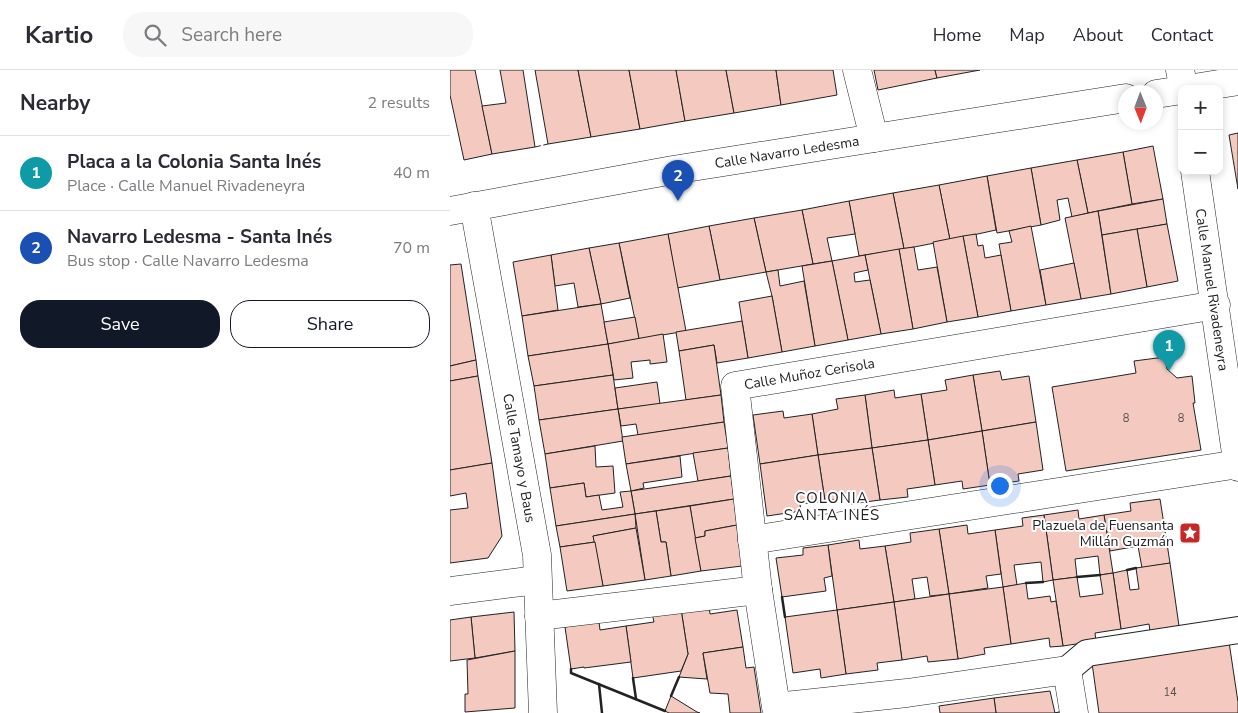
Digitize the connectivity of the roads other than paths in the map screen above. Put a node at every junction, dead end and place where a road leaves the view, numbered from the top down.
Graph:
1 (857, 70) edge
2 (1180, 70) edge
3 (1238, 80) edge
4 (1182, 85) edge
5 (1210, 85) edge
6 (1178, 90) edge
7 (1163, 93) edge
8 (1118, 99) edge
9 (874, 138) junction
10 (1197, 175) edge
11 (462, 209) edge
12 (1216, 305) junction
13 (1238, 466) edge
14 (752, 540) junction
15 (538, 580) junction
16 (758, 590) junction
17 (450, 591) edge
18 (539, 616) junction
19 (1238, 630) edge
20 (1068, 670) junction
21 (909, 703) edge
22 (543, 713) edge
23 (1074, 713) edge

1 - 9 street
2 - 4 street
3 - 5 street
6 - 7 street
8 - 9 street, Calle Navarro Ledesma
9 - 11 street, Calle Navarro Ledesma
10 - 12 street, Calle Manuel Rivadeneyra
11 - 15 street, Calle Tamayo y Baus
12 - 13 street, Calle Manuel Rivadeneyra
12 - 14 street, Calle Muñoz Cerisola
13 - 14 street
14 - 16 street, Calle Muñoz Cerisola
15 - 17 street
15 - 18 street, Calle Tamayo y Baus
16 - 18 street
16 - 21 street, Calle Muñoz Cerisola
18 - 22 street, Calle Tamayo y Baus
19 - 20 street
20 - 21 street
20 - 23 street

